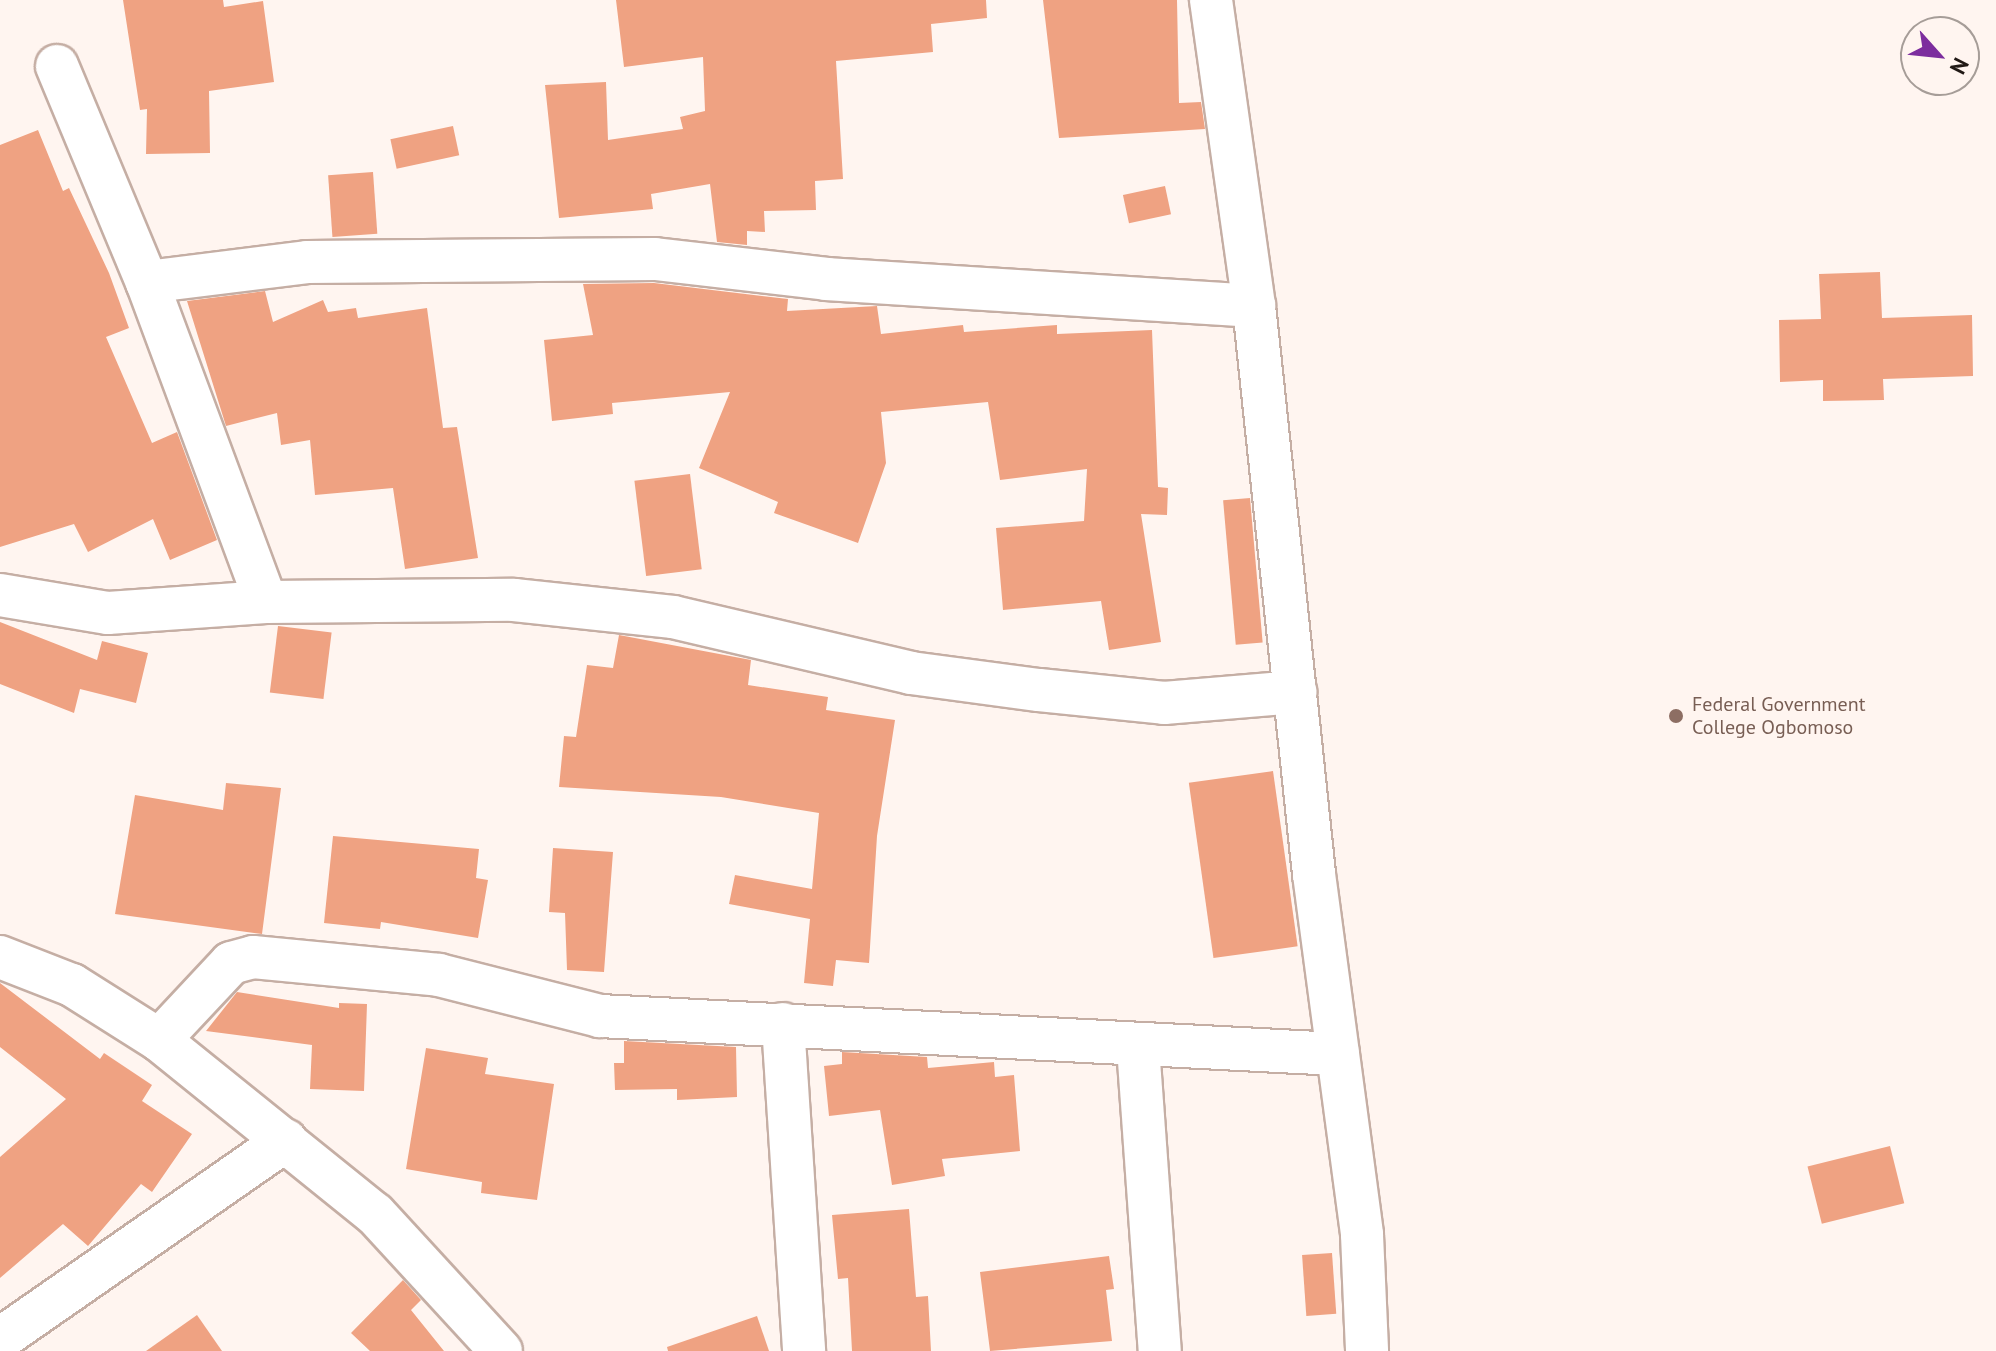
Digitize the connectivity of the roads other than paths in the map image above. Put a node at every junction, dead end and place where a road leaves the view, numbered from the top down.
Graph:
1 (1211, 0) edge
2 (57, 66) dead end
3 (147, 282) junction
4 (1254, 306) junction
5 (0, 595) edge
6 (266, 602) junction
7 (1296, 692) junction
8 (0, 957) edge
9 (783, 1024) junction
10 (159, 1040) junction
11 (1138, 1047) junction
12 (1338, 1054) junction
13 (286, 1140) junction
14 (0, 1339) edge
15 (501, 1351) edge
16 (804, 1351) edge
17 (1160, 1351) edge
18 (1367, 1351) edge

1 - 4 street
2 - 3 street
3 - 4 street
3 - 6 street
4 - 7 street
5 - 6 street
6 - 7 street
7 - 12 street
8 - 10 street
9 - 10 street
9 - 11 street
9 - 16 street
10 - 13 street
11 - 12 street
11 - 17 street
12 - 18 street
13 - 14 street
13 - 15 street

